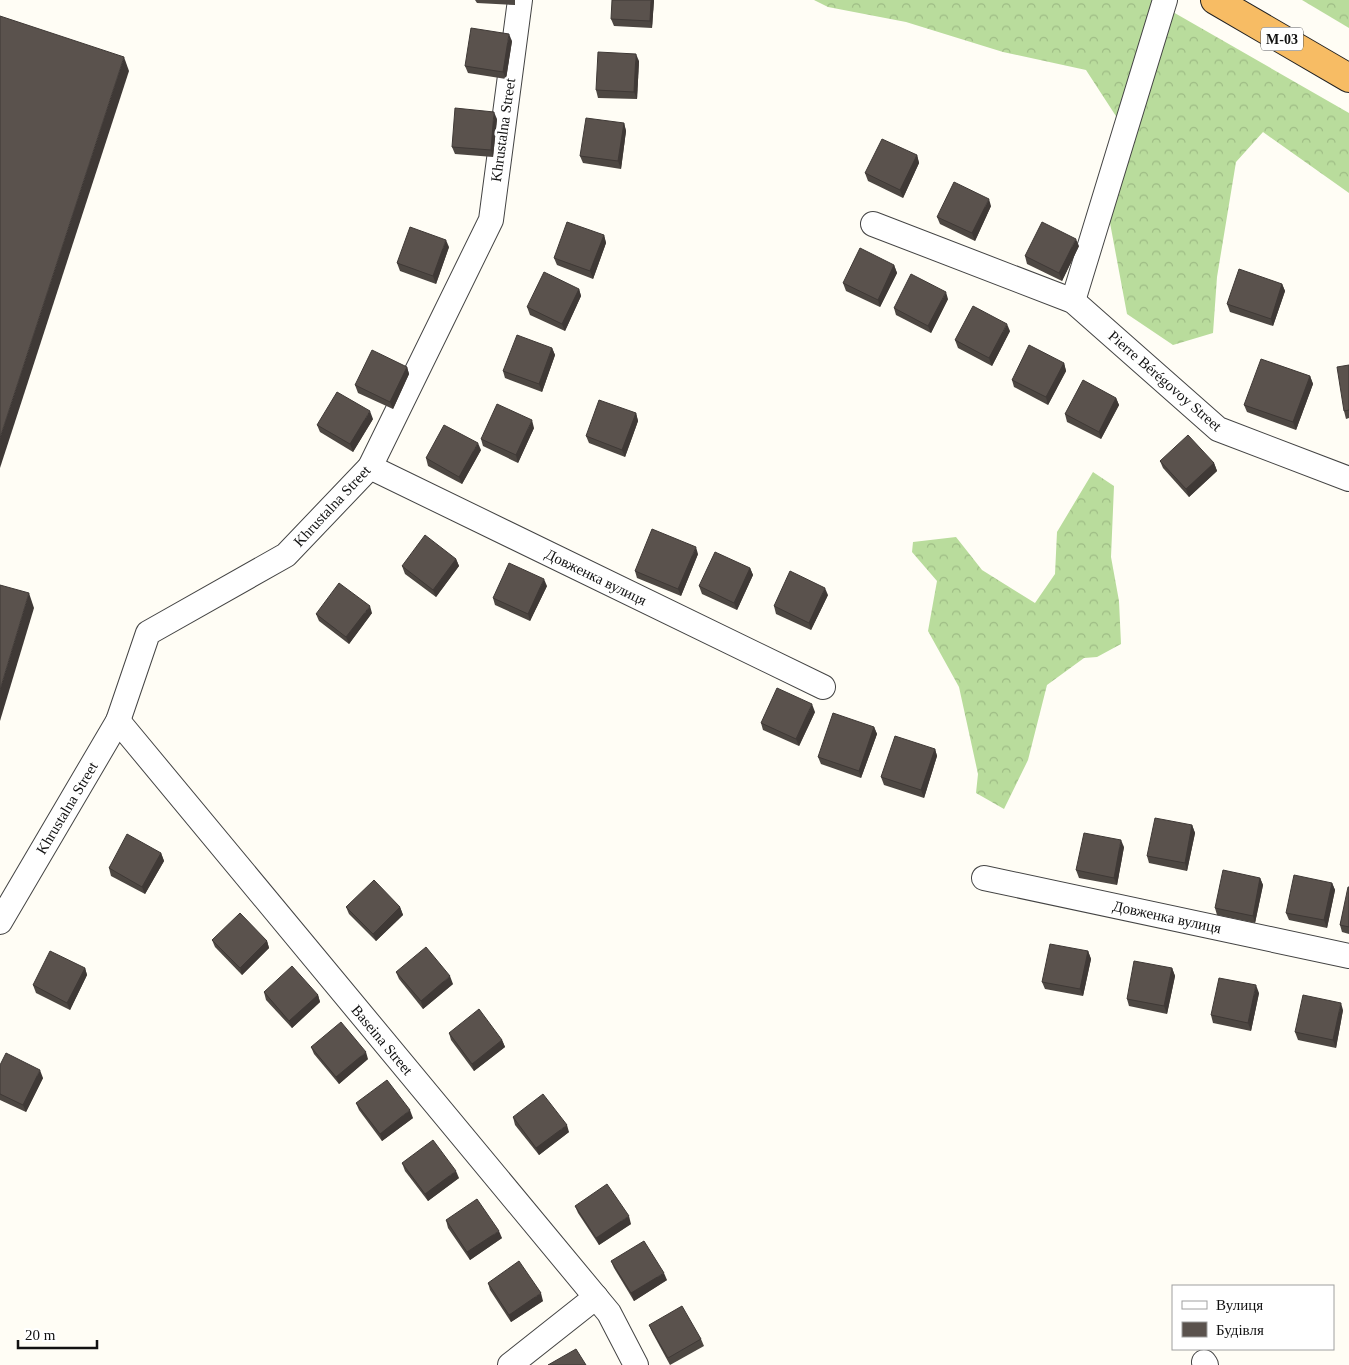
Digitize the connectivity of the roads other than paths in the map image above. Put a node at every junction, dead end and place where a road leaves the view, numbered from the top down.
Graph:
1 (520, 0) edge
2 (1165, 0) edge
3 (1215, 0) edge
4 (1349, 78) edge
5 (873, 224) dead end
6 (1073, 301) junction
7 (370, 467) junction
8 (1349, 479) edge
9 (823, 687) dead end
10 (118, 721) junction
11 (984, 878) dead end
12 (0, 922) edge
13 (1349, 956) edge
14 (596, 1297) junction
15 (510, 1365) edge
16 (636, 1365) edge

1 - 7 street, Khrustalna Street
2 - 6 street
3 - 4 highway, М-03
5 - 6 street, Pierre Bérégovoy Street
6 - 8 street, Pierre Bérégovoy Street
7 - 9 street, Довженка вулиця
7 - 10 street, Khrustalna Street
10 - 12 street, Khrustalna Street
10 - 14 street, Baseina Street
11 - 13 street, Довженка вулиця
14 - 15 street
14 - 16 street, Baseina Street

